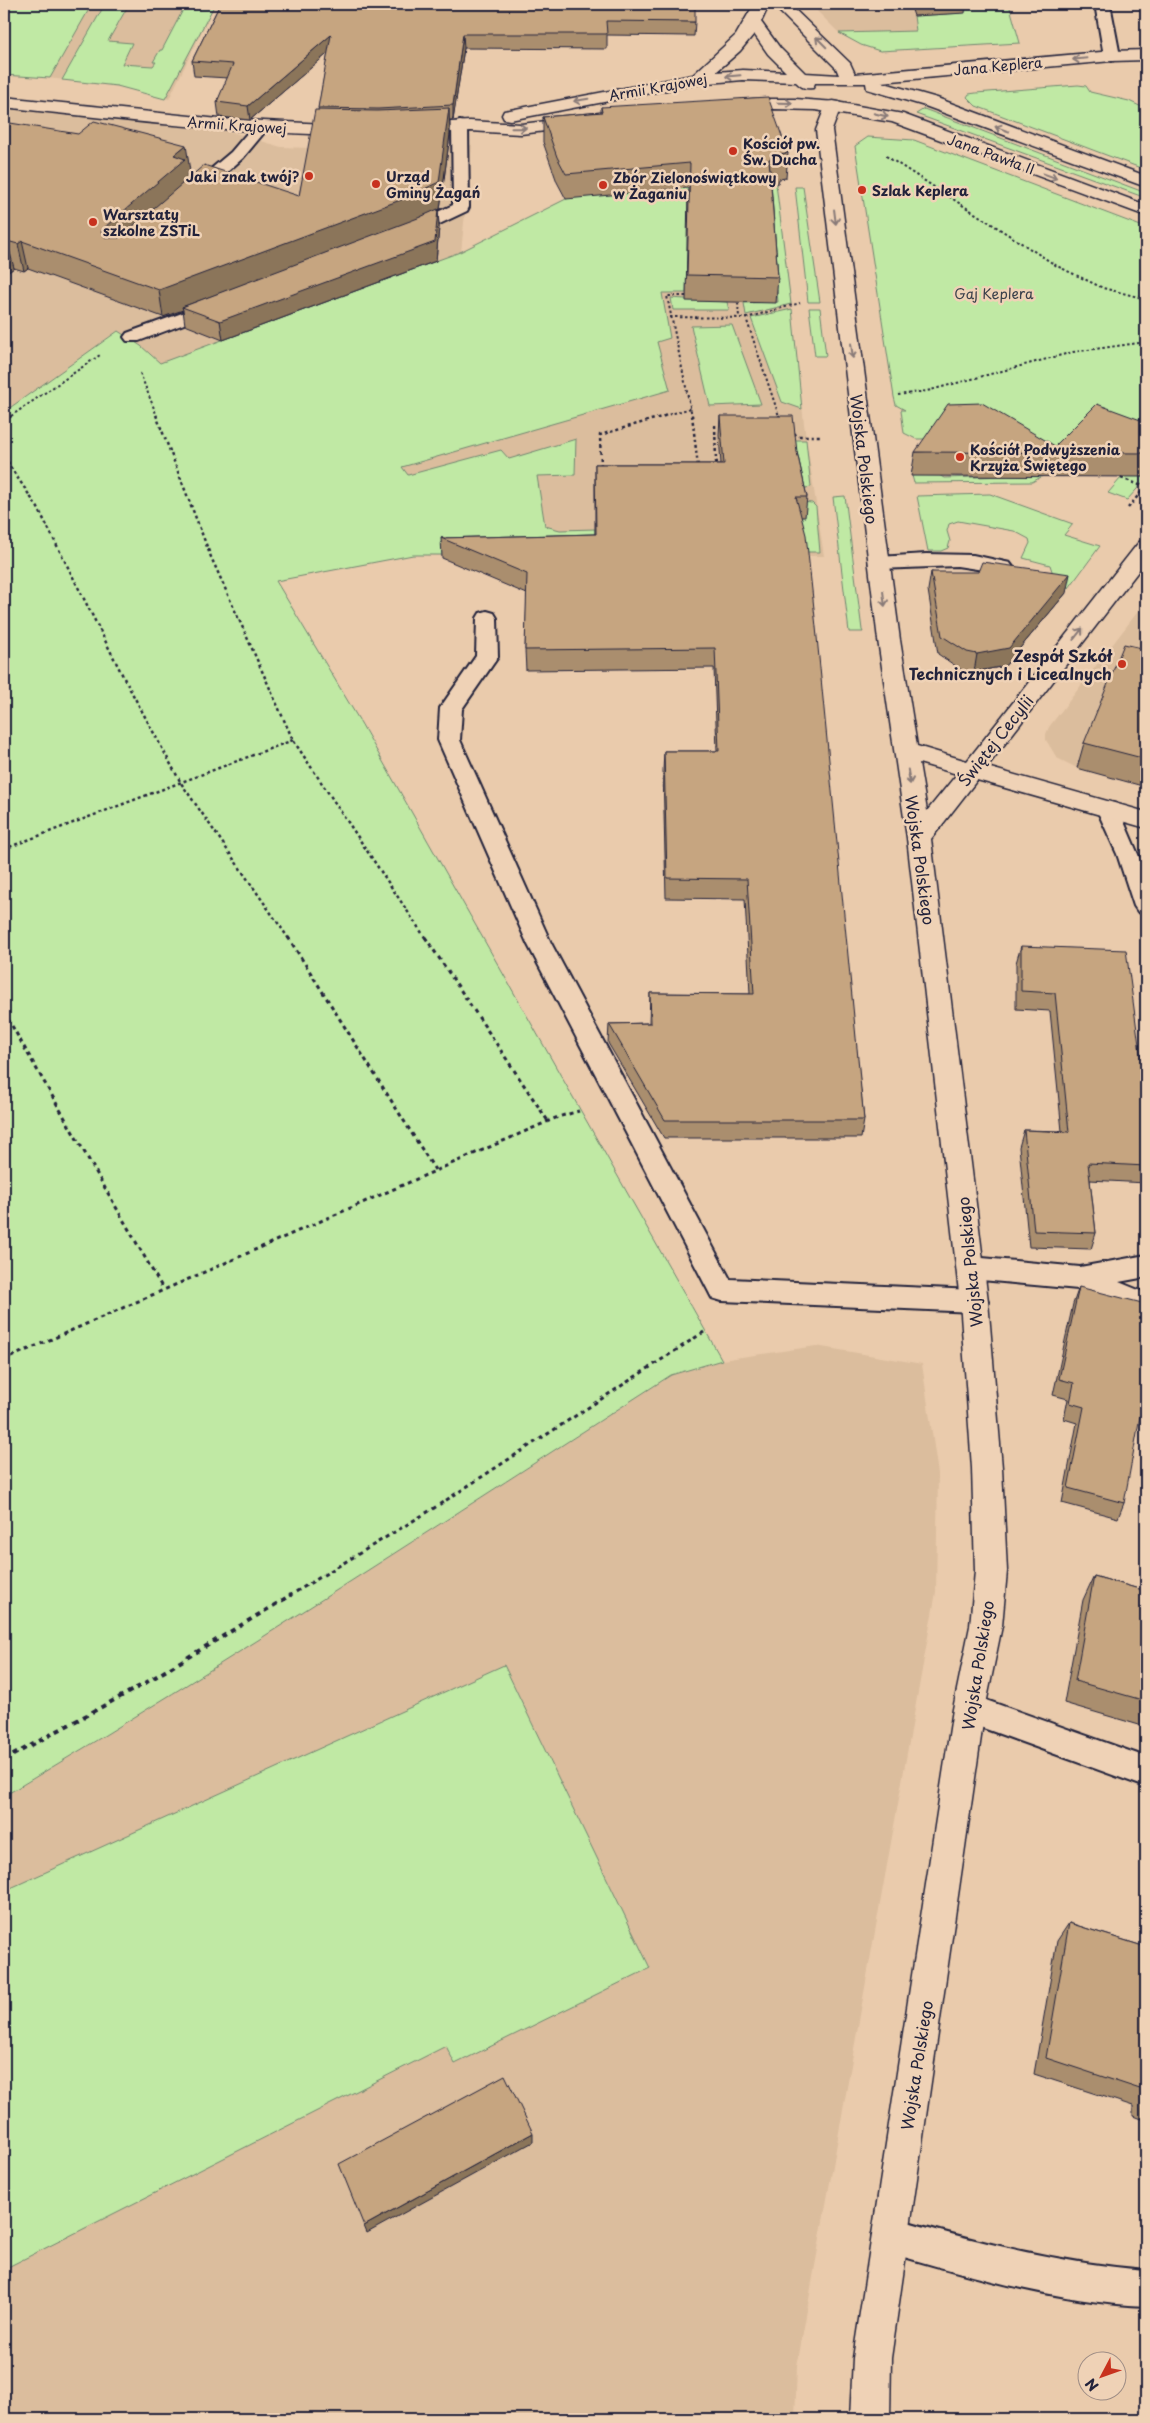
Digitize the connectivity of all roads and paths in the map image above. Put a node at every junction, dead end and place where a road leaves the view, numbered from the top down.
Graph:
1 (762, 4) edge
2 (780, 4) edge
3 (1102, 4) edge
4 (754, 23) junction
5 (1146, 55) edge
6 (1112, 56) junction
7 (799, 77) junction
8 (698, 79) junction
9 (849, 80) junction
10 (4, 102) edge
11 (833, 106) junction
12 (713, 108) edge
13 (600, 120) edge
14 (465, 126) junction
15 (260, 128) junction
16 (398, 129) edge
17 (361, 130) edge
18 (878, 150) dead end
19 (1146, 182) edge
20 (178, 207) edge
21 (1146, 211) edge
22 (393, 238) edge
23 (686, 296) edge
24 (235, 298) edge
25 (1146, 299) edge
26 (738, 303) edge
27 (800, 303) dead end
28 (670, 317) junction
29 (738, 317) junction
30 (746, 318) junction
31 (133, 337) junction
32 (1146, 342) edge
33 (898, 395) dead end
34 (691, 408) junction
35 (4, 421) edge
36 (781, 424) edge
37 (714, 425) dead end
38 (792, 432) edge
39 (821, 436) dead end
40 (4, 444) edge
41 (721, 462) edge
42 (698, 472) edge
43 (602, 474) edge
44 (1121, 478) edge
45 (1146, 486) edge
46 (1128, 508) dead end
47 (1146, 547) edge
48 (879, 563) junction
49 (1003, 567) edge
50 (487, 618) dead end
51 (293, 740) junction
52 (905, 751) junction
53 (972, 769) junction
54 (181, 783) junction
55 (1108, 810) junction
56 (1146, 820) edge
57 (919, 838) junction
58 (4, 849) edge
59 (1146, 906) edge
60 (4, 1012) edge
61 (621, 1099) junction
62 (548, 1121) junction
63 (435, 1170) junction
64 (1146, 1266) edge
65 (971, 1268) junction
66 (1080, 1278) junction
67 (164, 1289) junction
68 (722, 1290) junction
69 (974, 1302) junction
70 (1146, 1305) edge
71 (4, 1360) edge
72 (969, 1709) junction
73 (4, 1760) edge
74 (1146, 1772) edge
75 (890, 2235) junction
76 (1146, 2288) edge
77 (870, 2419) edge

1 - 4 street
9 -> 2 street
3 - 6 lane
4 - 7 street
4 - 8 street
5 - 6 street, Jana Keplera
6 -> 9 street, Jana Keplera
7 -> 8 street, Armii Krajowej
7 - 9 street, Armii Krajowej
7 - 11 street
8 -> 14 street, Armii Krajowej
9 - 11 street, Wojska Polskiego
19 -> 9 street, Jana Pawła II
10 - 15 street, Armii Krajowej
12 -> 11 street, Armii Krajowej
11 -> 21 street, Jana Pawła II
11 -> 48 street, Wojska Polskiego
14 -> 13 street, Armii Krajowej
14 - 16 street, Armii Krajowej
14 - 22 lane
15 - 17 street, Armii Krajowej
15 - 20 lane
18 - 25 path
23 - 28 path
24 - 31 lane
26 - 29 path
27 - 30 path
28 - 29 path
28 - 34 path
29 - 30 path
30 - 36 path
31 - 35 path
31 - 51 path
32 - 33 path
34 - 42 path
34 - 43 path
37 - 41 path
38 - 39 path
40 - 54 path
44 - 45 path
45 - 46 path
53 -> 47 street, Świętej Cecylii
48 - 49 lane
48 -> 52 street, Wojska Polskiego
50 - 61 lane
51 - 54 path
51 - 62 path
52 - 53 street
52 -> 57 street, Wojska Polskiego
53 - 55 street
53 - 57 street, Świętej Cecylii
54 - 58 path
54 - 63 path
55 - 56 street
55 - 59 lane
57 - 65 street, Wojska Polskiego
60 - 67 path
61 - 62 path
61 - 68 lane
62 - 63 path
63 - 67 path
64 - 66 lane
65 - 66 lane
65 - 69 street, Wojska Polskiego
66 - 70 lane
67 - 71 path
68 - 69 lane
68 - 73 path
69 - 72 street, Wojska Polskiego
72 - 74 lane
72 - 75 street, Wojska Polskiego
75 - 76 lane
75 - 77 street, Wojska Polskiego

